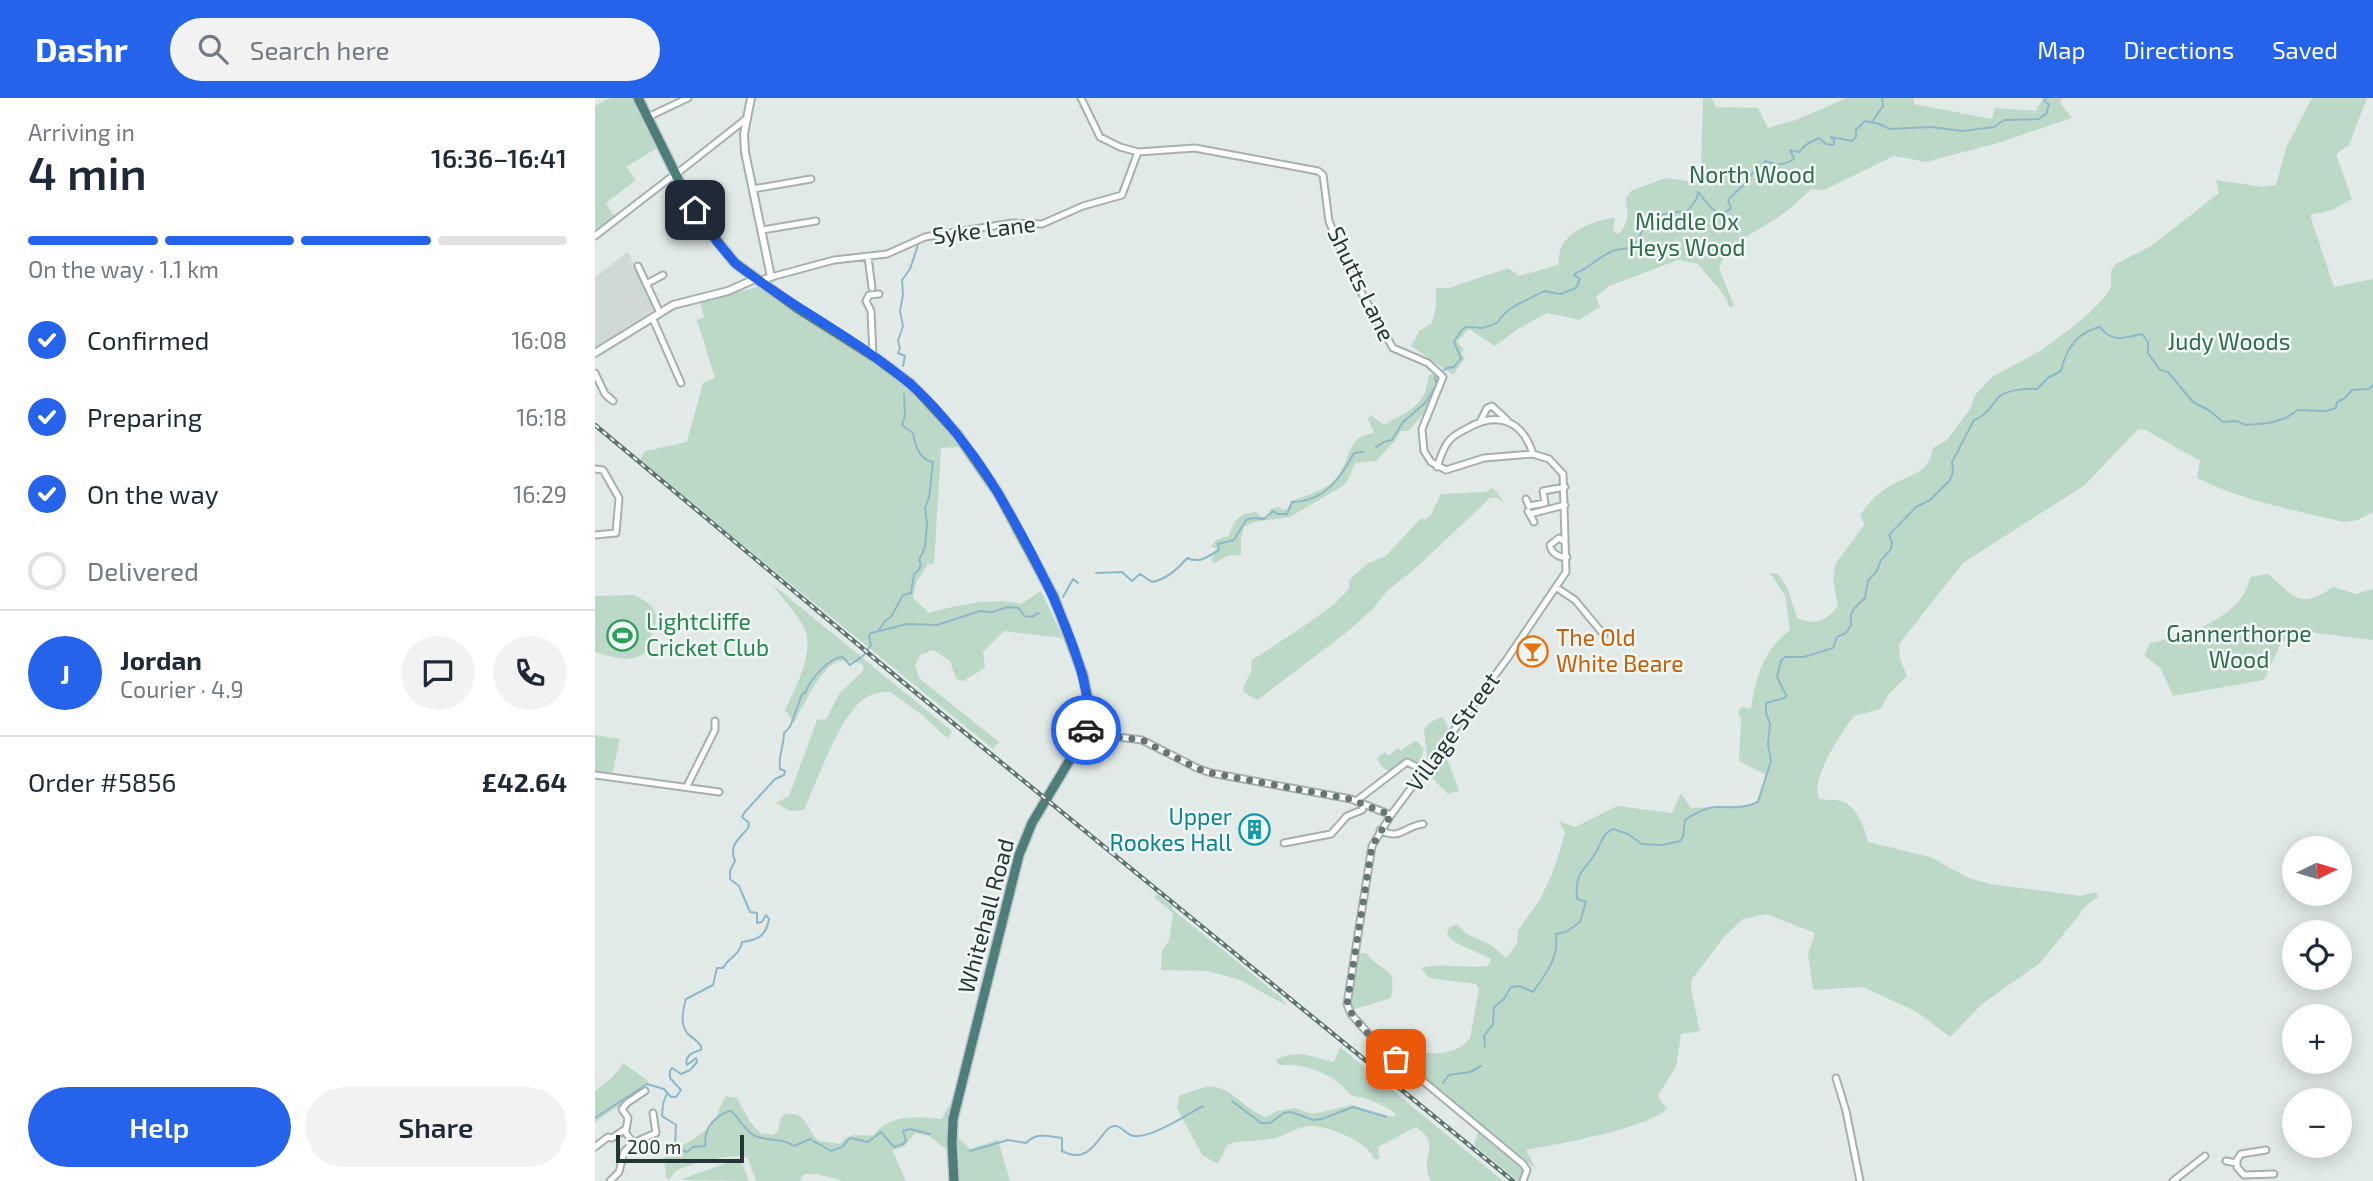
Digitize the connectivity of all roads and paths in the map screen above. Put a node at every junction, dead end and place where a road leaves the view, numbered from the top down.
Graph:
1 (638, 98) edge
2 (688, 98) edge
3 (751, 98) edge
4 (1081, 98) edge
5 (647, 117) junction
6 (746, 119) junction
7 (1138, 152) junction
8 (673, 176) junction
9 (811, 179) dead end
10 (753, 189) junction
11 (815, 221) dead end
12 (762, 230) junction
13 (595, 236) edge
14 (868, 257) junction
15 (638, 266) dead end
16 (663, 275) dead end
17 (771, 277) junction
18 (758, 280) junction
19 (646, 284) junction
20 (871, 288) dead end
21 (879, 294) dead end
22 (660, 313) junction
23 (652, 317) junction
24 (595, 353) edge
25 (873, 356) junction
26 (595, 373) edge
27 (681, 383) dead end
28 (613, 401) dead end
29 (1481, 421) junction
30 (1507, 421) junction
31 (1533, 454) junction
32 (1437, 467) junction
33 (595, 469) edge
34 (1565, 487) junction
35 (1526, 499) dead end
36 (1565, 505) junction
37 (1534, 522) dead end
38 (595, 535) edge
39 (1565, 542) junction
40 (1567, 557) junction
41 (1557, 588) junction
42 (1604, 635) dead end
43 (715, 721) dead end
44 (1085, 733) junction
45 (1425, 771) junction
46 (595, 775) edge
47 (687, 786) junction
48 (719, 792) dead end
49 (1356, 801) junction
50 (1364, 805) junction
51 (1391, 815) junction
52 (1423, 824) dead end
53 (1380, 830) junction
54 (1284, 843) dead end
55 (1836, 1078) dead end
56 (645, 1091) dead end
57 (653, 1113) dead end
58 (626, 1130) junction
59 (633, 1143) junction
60 (595, 1147) edge
61 (2266, 1150) dead end
62 (2205, 1156) dead end
63 (2226, 1161) dead end
64 (2236, 1163) junction
65 (2274, 1174) dead end
66 (2243, 1178) edge
67 (610, 1181) edge
68 (954, 1181) edge
69 (1524, 1181) edge
70 (1860, 1181) edge
71 (2173, 1181) edge

1 - 5 highway, Whitehall Road
2 - 5 street
3 - 6 street
4 - 7 street
5 - 8 highway, Whitehall Road
6 - 8 street
6 - 10 street
7 - 14 street, Syke Lane
7 - 32 street, Shutts Lane
8 - 13 street
8 - 18 highway, Whitehall Road
9 - 10 street
10 - 12 street
11 - 12 street
12 - 17 street
14 - 17 street, Syke Lane
14 - 20 street
15 - 19 street
16 - 19 street
17 - 18 street, Syke Lane
18 - 22 street, Syke Lane
18 - 25 highway, Whitehall Road
19 - 22 street
21 - 25 street
22 - 23 street, Syke Lane
23 - 24 street, Syke Lane
23 - 27 street
25 - 44 highway, Whitehall Road
26 - 28 street
29 - 30 street
29 - 30 street
29 - 32 street
30 - 31 street
31 - 32 street
31 - 34 street
33 - 38 street
34 - 35 street
34 - 36 street, Village Street
36 - 37 street
36 - 39 street, Village Street
39 - 40 street, Village Street
39 - 40 street
40 - 41 street, Village Street
41 - 42 street
41 - 45 street, Village Street
43 - 47 street
44 - 49 street
44 - 68 highway, Whitehall Road
45 - 49 street
45 - 51 street, Village Street
46 - 47 street
47 - 48 street
49 - 50 street
50 - 51 street
50 - 54 street
51 - 53 street, Village Street
52 - 53 street
53 - 69 street, Village Street
55 - 70 street
56 - 58 street
57 - 59 street
58 - 59 street
58 - 60 street
59 - 67 street
61 - 64 street
62 - 71 street
63 - 64 street
64 - 66 street
65 - 66 street

